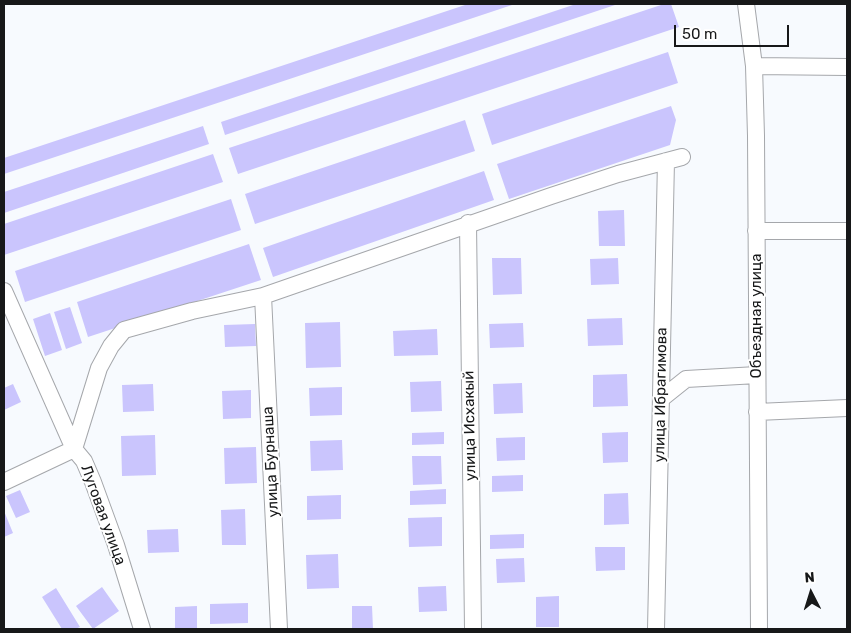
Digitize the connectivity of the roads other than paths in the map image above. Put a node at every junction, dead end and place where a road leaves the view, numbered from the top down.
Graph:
1 (746, 4) edge
2 (754, 66) junction
3 (847, 67) edge
4 (682, 157) dead end
5 (666, 161) junction
6 (468, 224) junction
7 (756, 231) junction
8 (847, 231) edge
9 (4, 291) edge
10 (263, 296) junction
11 (757, 375) junction
12 (661, 399) junction
13 (847, 408) edge
14 (758, 412) junction
15 (74, 449) junction
16 (4, 482) edge
17 (142, 629) edge
18 (279, 629) edge
19 (473, 629) edge
20 (656, 629) edge
21 (759, 629) edge

1 - 2 street, Объездная улица
2 - 3 street
2 - 7 street, Объездная улица
4 - 5 street
5 - 6 street
5 - 12 street, улица Ибрагимова
6 - 10 street
6 - 19 street, улица Исхакый
7 - 8 street
7 - 11 street, Объездная улица
9 - 15 street
10 - 15 street
10 - 18 street, улица Бурнаша
11 - 12 street
11 - 14 street, Объездная улица
12 - 20 street, улица Ибрагимова
13 - 14 street
14 - 21 street, Объездная улица
15 - 16 street, Луговая улица
15 - 17 street, Луговая улица

